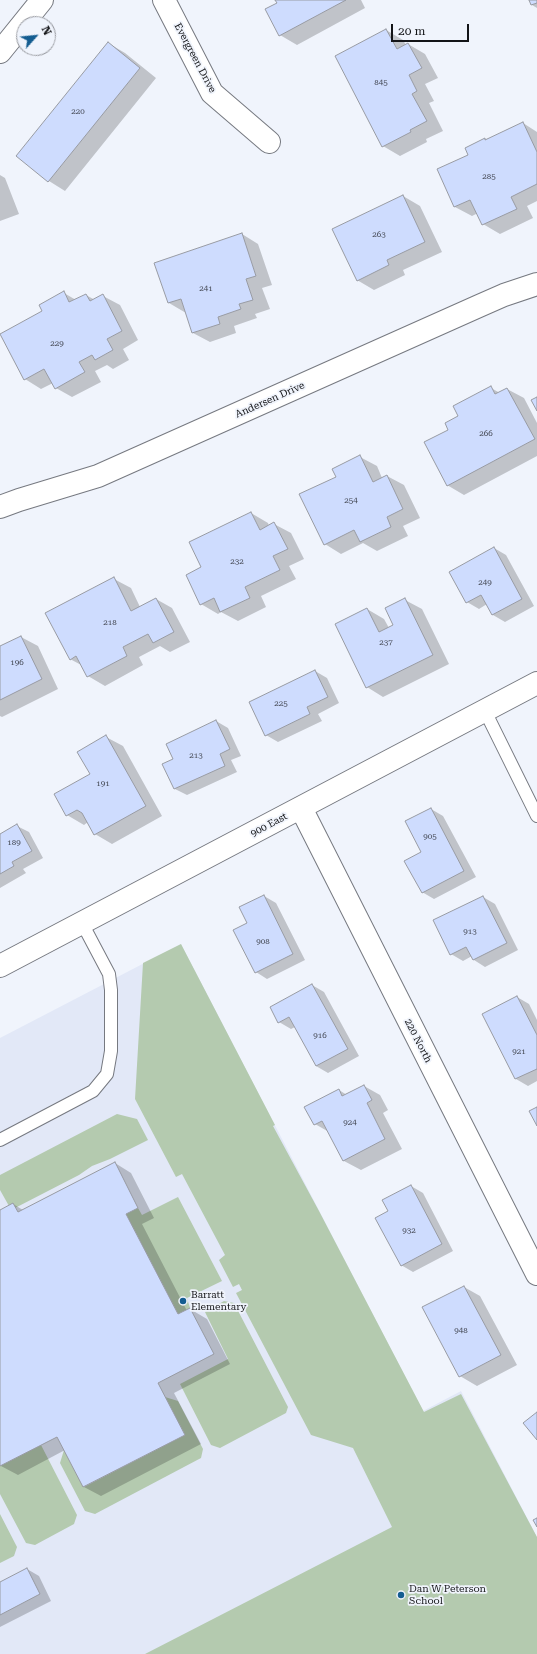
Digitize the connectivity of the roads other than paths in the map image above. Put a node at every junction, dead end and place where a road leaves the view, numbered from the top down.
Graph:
1 (42, 0) edge
2 (164, 0) edge
3 (0, 52) edge
4 (269, 142) dead end
5 (537, 284) edge
6 (0, 507) edge
7 (537, 683) edge
8 (484, 711) junction
9 (301, 808) junction
10 (537, 816) edge
11 (82, 923) junction
12 (0, 966) edge
13 (0, 1140) edge
14 (537, 1274) edge

1 - 3 street
2 - 4 street, Evergreen Drive
5 - 6 street, Andersen Drive
7 - 8 street, 900 East
8 - 9 street, 900 East
8 - 10 lane
9 - 11 street, 900 East
9 - 14 street, 220 North
11 - 12 street, 900 East
11 - 13 lane

